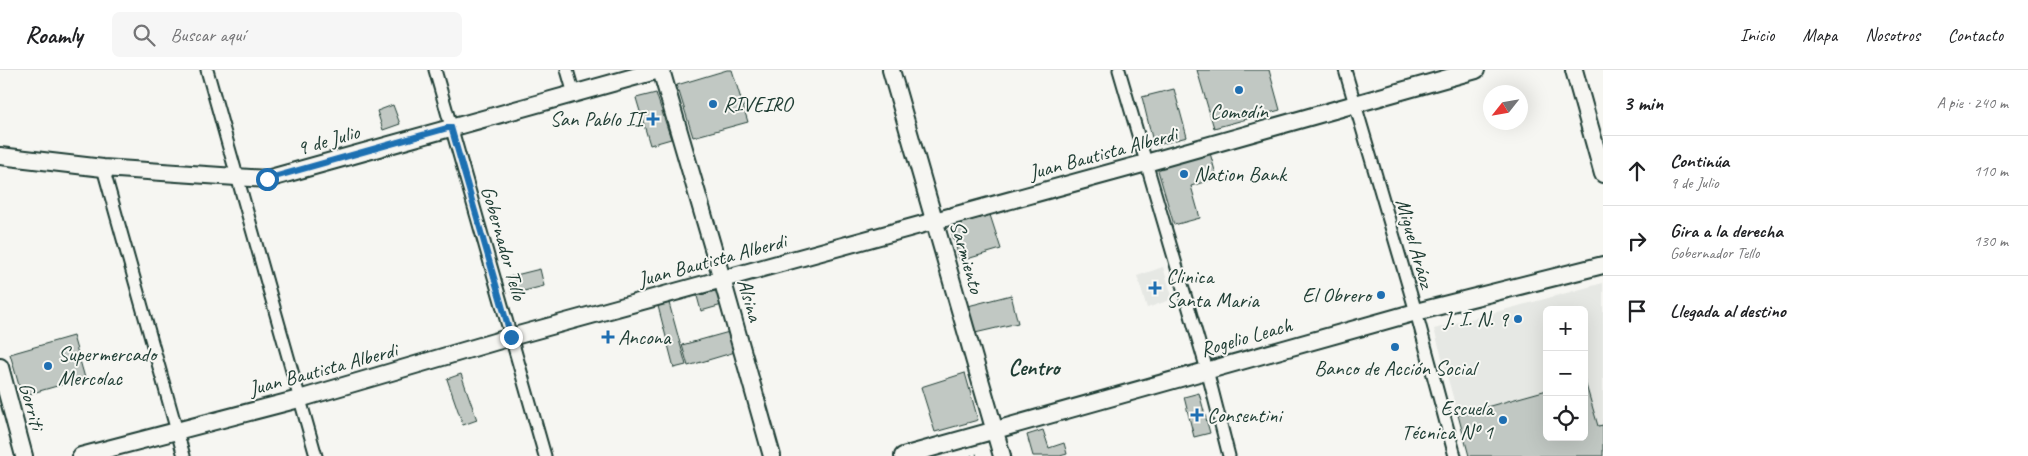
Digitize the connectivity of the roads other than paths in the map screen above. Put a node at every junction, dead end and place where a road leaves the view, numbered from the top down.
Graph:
1 (207, 70) edge
2 (435, 70) edge
3 (567, 70) edge
4 (660, 70) edge
5 (891, 70) edge
6 (1119, 70) edge
7 (1345, 70) edge
8 (1476, 70) edge
9 (1574, 70) edge
10 (574, 94) junction
11 (1355, 103) junction
12 (451, 127) junction
13 (0, 156) edge
14 (1146, 163) junction
15 (103, 168) junction
16 (1603, 174) edge
17 (238, 177) junction
18 (934, 221) junction
19 (1603, 265) edge
20 (722, 279) junction
21 (1416, 312) junction
22 (511, 337) junction
23 (0, 367) edge
24 (1206, 370) junction
25 (300, 399) junction
26 (995, 430) junction
27 (177, 431) junction
28 (24, 456) edge
29 (81, 456) edge
30 (184, 456) edge
31 (316, 456) edge
32 (545, 456) edge
33 (772, 456) edge
34 (902, 456) edge
35 (1002, 456) edge
36 (1229, 456) edge
37 (1455, 456) edge

1 - 17 street
2 - 12 street, Gobernador Tello
3 - 10 street
4 - 10 main road, 9 de Julio
4 - 20 main road, Alsina
5 - 18 main road, Sarmiento
6 - 14 street
7 - 11 street, Miguel Aráoz
8 - 11 main road, Juan Bautista Alberdi
9 - 16 main road
10 - 12 main road, 9 de Julio
11 - 14 main road, Juan Bautista Alberdi
11 - 21 street, Miguel Aráoz
12 - 17 main road, 9 de Julio
12 - 22 street, Gobernador Tello
13 - 15 main road, 9 de Julio
14 - 18 main road, Juan Bautista Alberdi
14 - 24 street
15 - 17 main road, 9 de Julio
15 - 27 street
17 - 25 street
18 - 20 main road, Juan Bautista Alberdi
18 - 26 main road, Sarmiento
19 - 21 main road, Rogelio Leach
20 - 22 main road, Juan Bautista Alberdi
20 - 33 main road, Alsina
21 - 24 main road, Rogelio Leach
21 - 37 street, Miguel Aráoz
22 - 25 main road, Juan Bautista Alberdi
22 - 32 street, Gobernador Tello
23 - 28 main road, Gorriti
24 - 26 main road, Rogelio Leach
24 - 36 street
25 - 27 main road, Juan Bautista Alberdi
25 - 31 street
26 - 34 main road, Rogelio Leach
26 - 35 main road, Sarmiento
27 - 29 main road, Juan Bautista Alberdi
27 - 30 street

